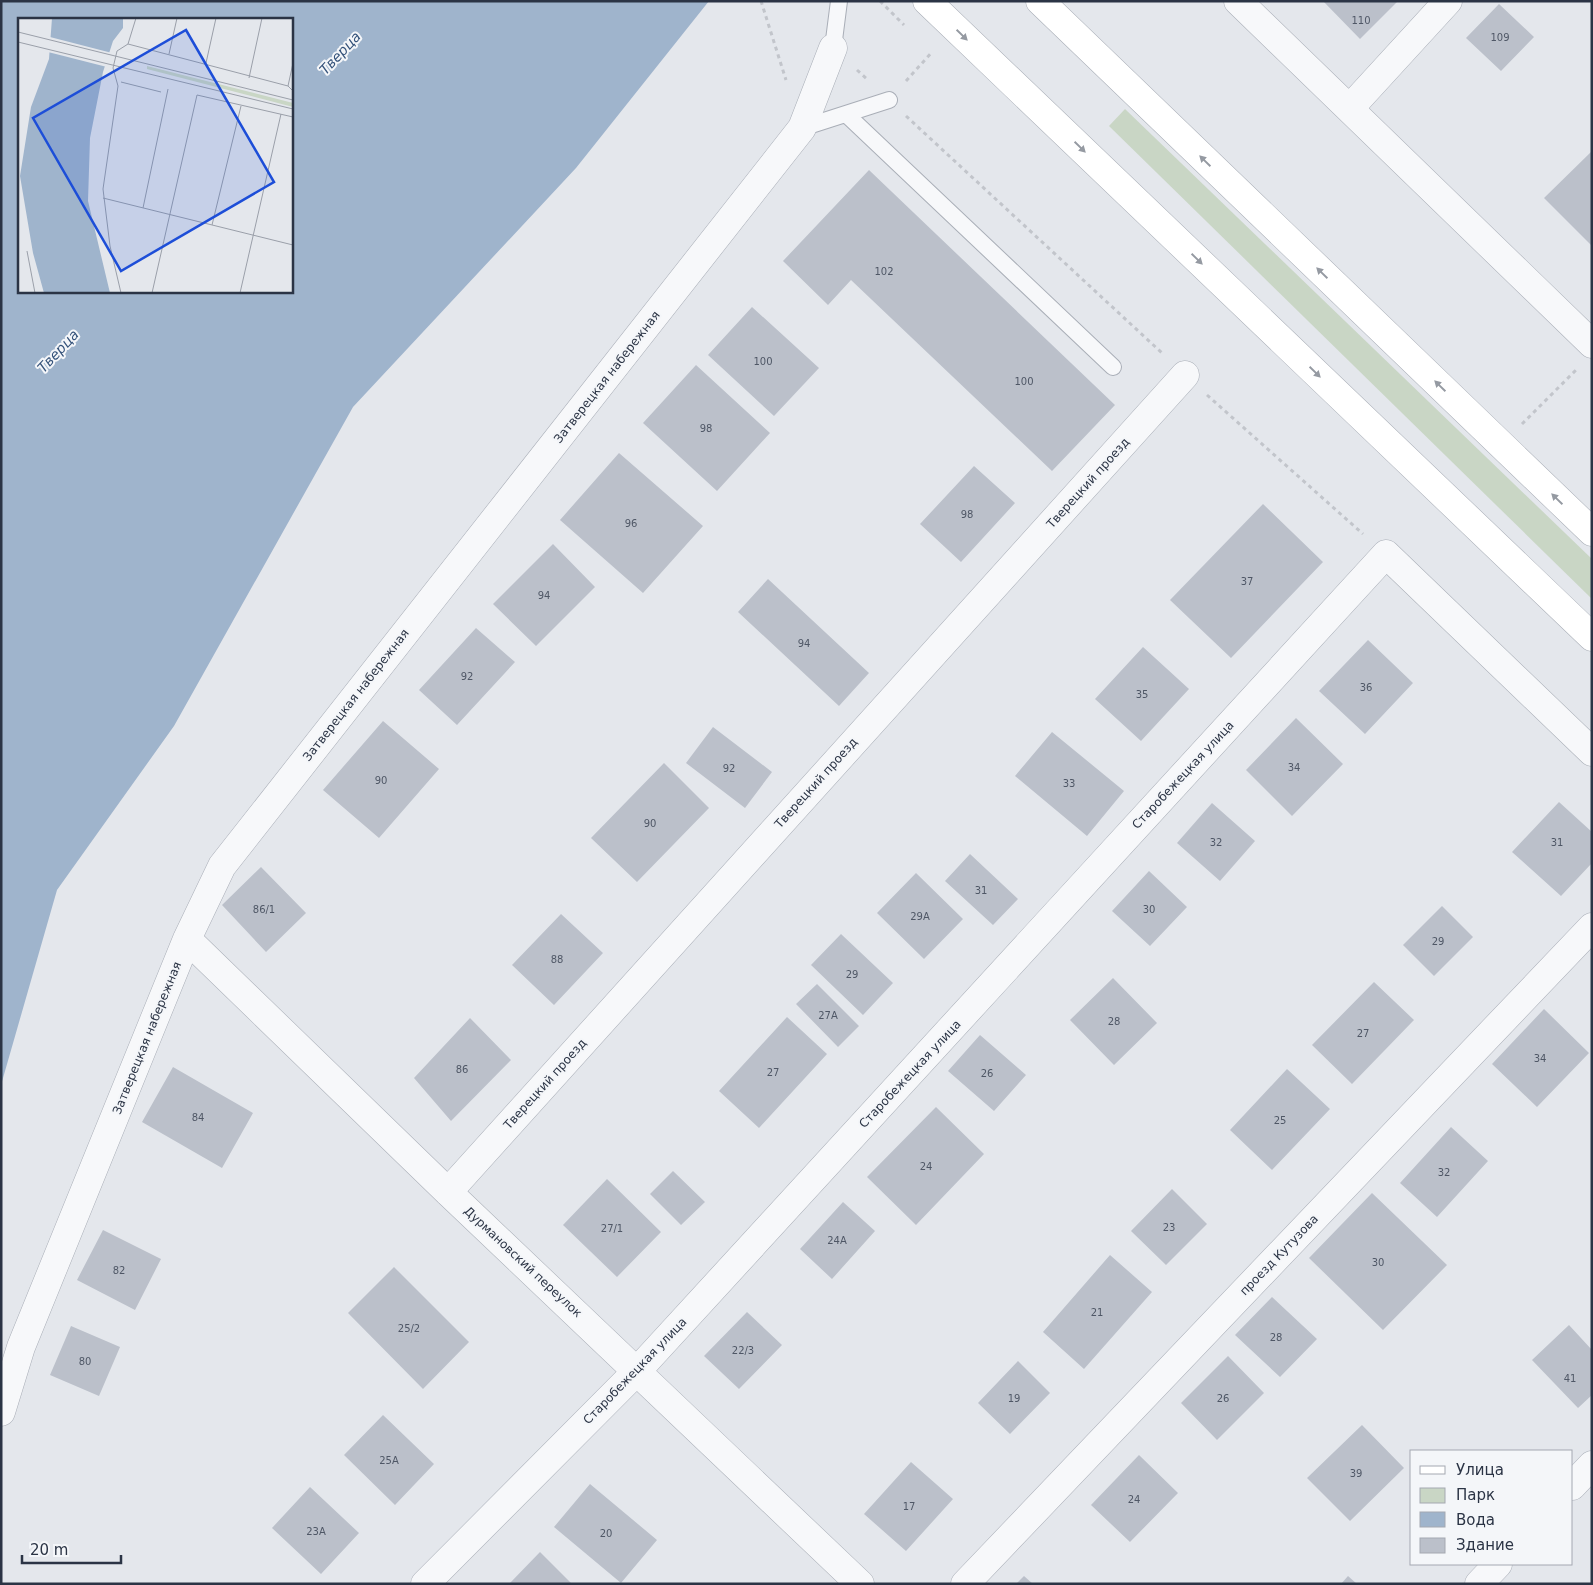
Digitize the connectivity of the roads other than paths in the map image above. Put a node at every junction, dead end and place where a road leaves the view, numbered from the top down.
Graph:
1 (839, 1) edge
2 (927, 1) edge
3 (1040, 1) edge
4 (1238, 1) edge
5 (1448, 1) edge
6 (833, 48) joint
7 (889, 100) road end
8 (1350, 108) junction
9 (846, 114) junction
10 (802, 128) junction
11 (1592, 344) edge
12 (1113, 368) dead end
13 (1185, 375) road end
14 (1592, 532) edge
15 (1592, 636) edge
16 (1592, 752) edge
17 (1592, 927) edge
18 (187, 939) junction
19 (448, 1192) junction
20 (637, 1371) junction
21 (1, 1412) edge
22 (1592, 1465) edge
23 (1573, 1485) edge
24 (1497, 1565) edge
25 (425, 1584) edge
26 (860, 1584) edge
27 (966, 1584) edge
28 (1479, 1584) edge

1 - 6 lane
2 -> 15 main road
14 -> 3 main road
4 - 8 street
5 - 8 street
6 - 10 street, Затверецкая набережная
7 - 9 lane
8 - 11 street
9 - 10 lane
9 - 12 lane
10 - 18 street, Затверецкая набережная
13 - 19 street, Тверецкий проезд
16 - 20 street, Старобежецкая улица
17 - 27 street, проезд Кутузова
18 - 19 street, Дурмановский переулок
18 - 21 street, Затверецкая набережная
19 - 20 street, Дурмановский переулок
20 - 25 street, Старобежецкая улица
20 - 26 street, Дурмановский переулок
22 - 23 street
24 - 28 street

